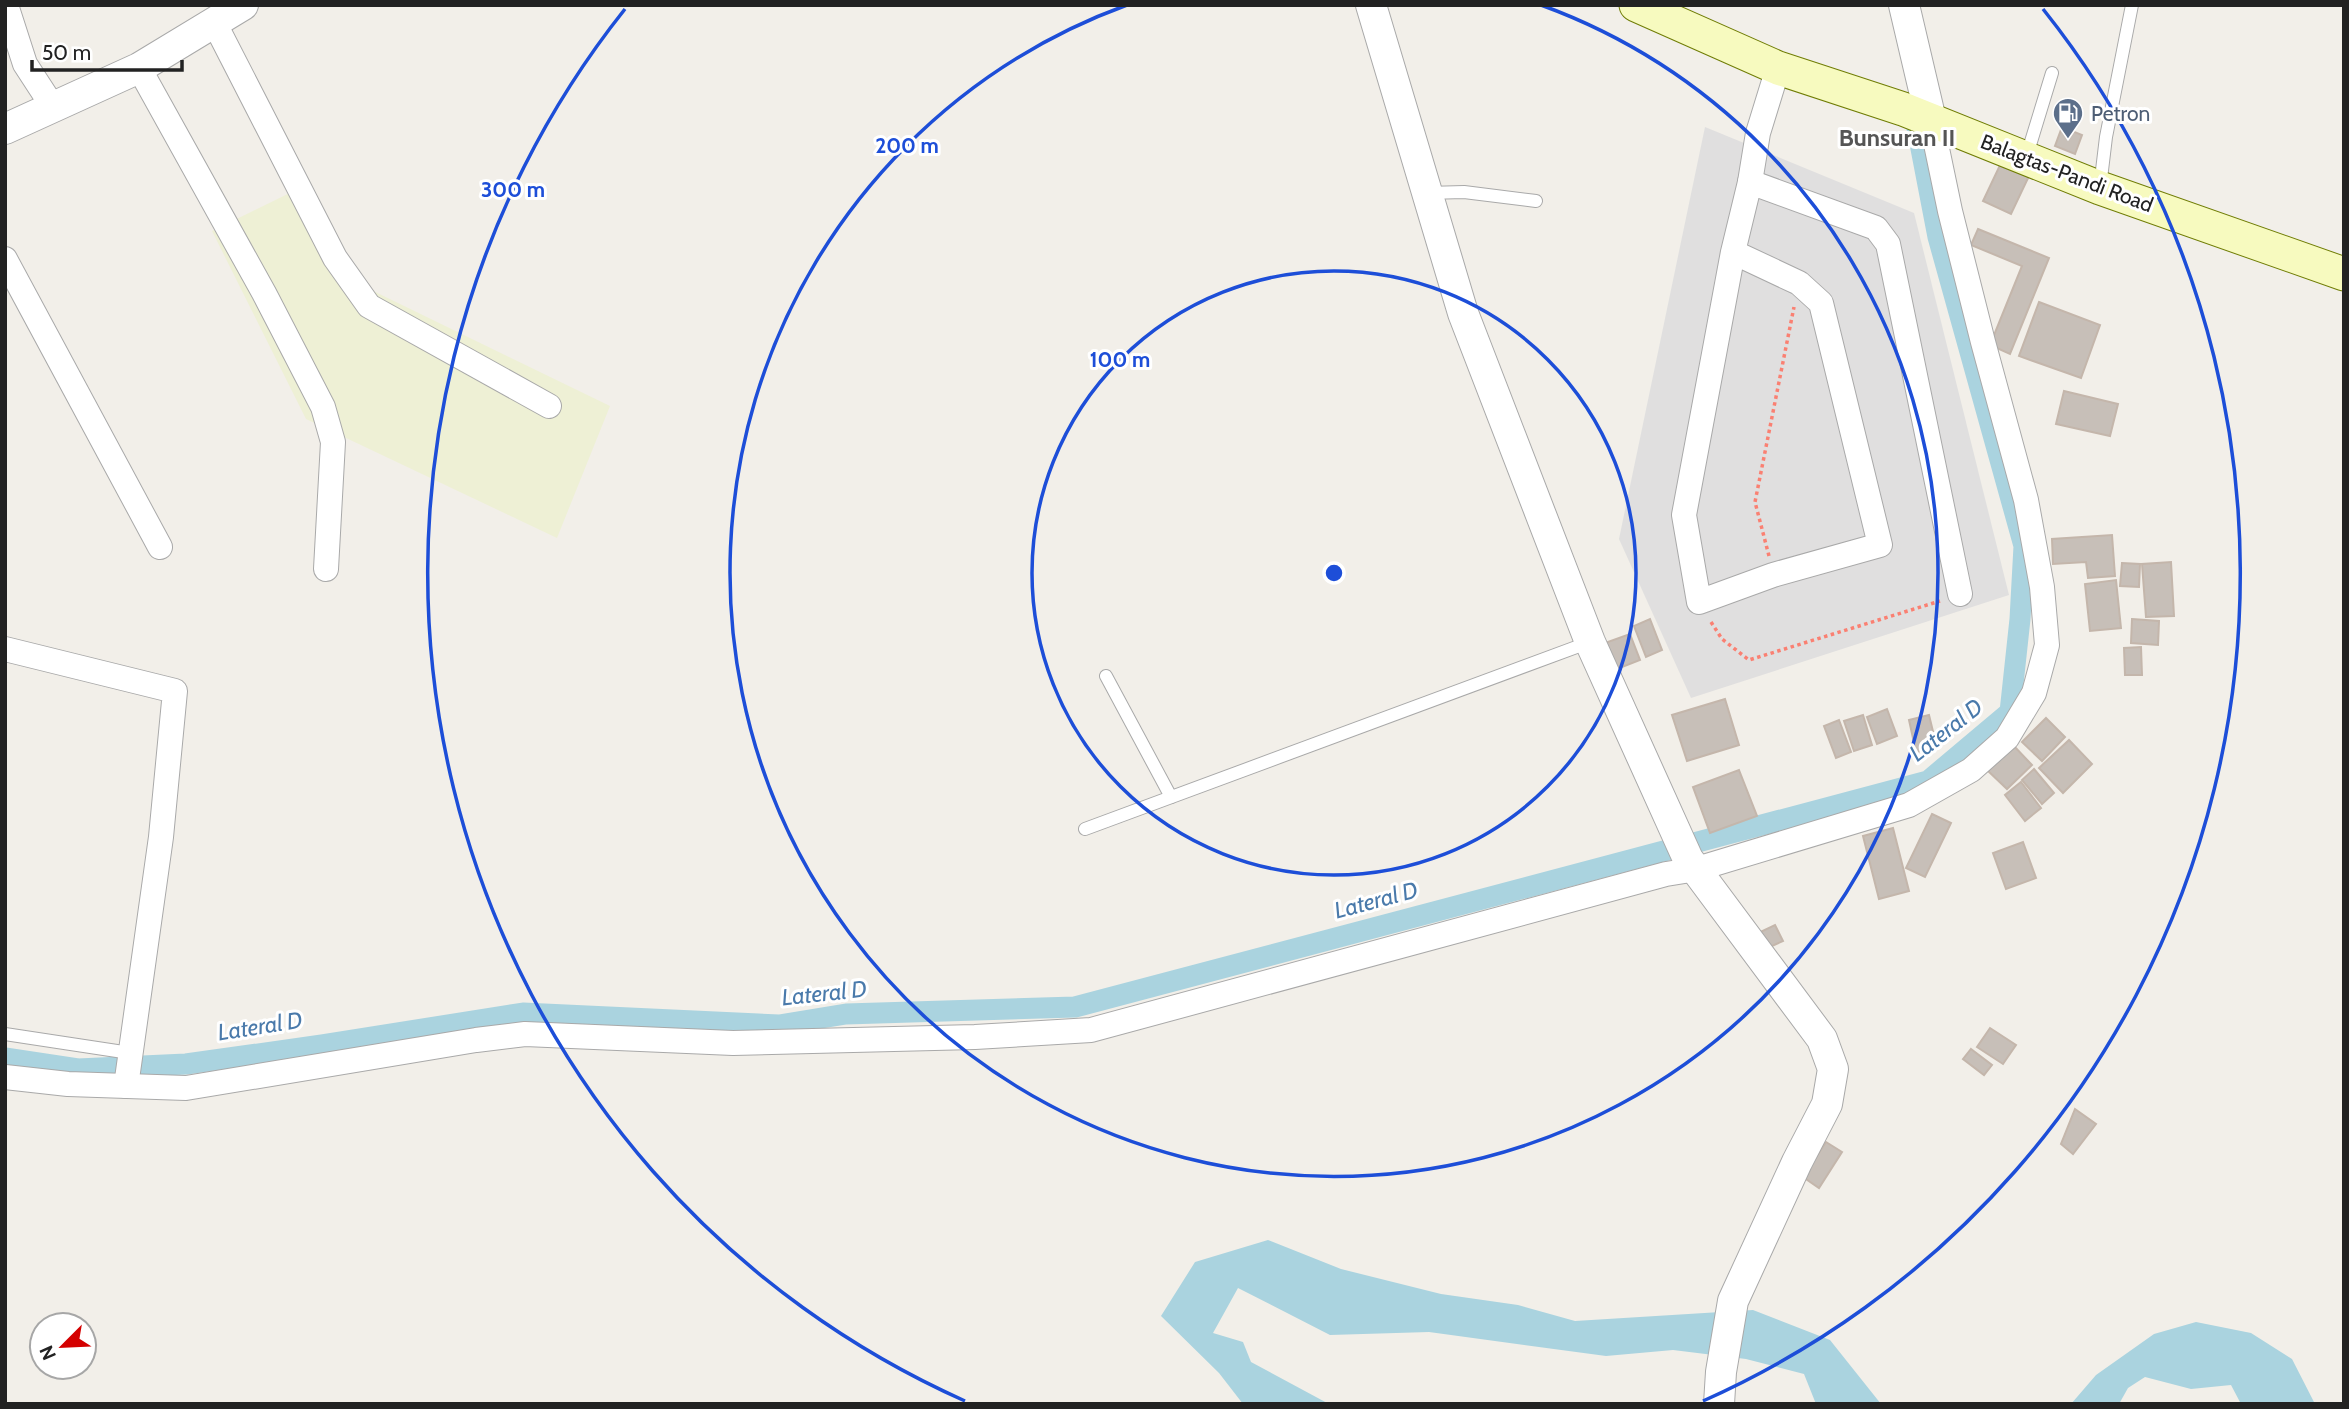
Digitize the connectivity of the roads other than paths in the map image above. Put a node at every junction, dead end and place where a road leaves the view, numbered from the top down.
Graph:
1 (6, 5) edge
2 (243, 5) edge
3 (1371, 5) edge
4 (1636, 5) edge
5 (1904, 5) edge
6 (2132, 5) edge
7 (214, 22) junction
8 (139, 68) junction
9 (1778, 68) junction
10 (2052, 73) dead end
11 (53, 107) junction
12 (1919, 116) junction
13 (5, 129) edge
14 (2026, 158) junction
15 (1750, 182) junction
16 (2100, 188) junction
17 (1427, 193) junction
18 (1536, 201) dead end
19 (1733, 252) junction
20 (5, 259) edge
21 (2344, 274) edge
22 (549, 406) dead end
23 (160, 547) dead end
24 (327, 569) dead end
25 (1960, 594) road end
26 (1590, 642) junction
27 (5, 649) edge
28 (1106, 676) dead end
29 (1171, 797) junction
30 (1085, 829) dead end
31 (1689, 855) junction
32 (5, 1034) edge
33 (130, 1053) junction
34 (5, 1077) edge
35 (126, 1086) junction
36 (1719, 1404) edge

1 - 11 street
2 - 7 street
3 - 17 street
4 - 9 main road, Balagtas-Pandi Road
5 - 12 street
6 - 16 lane
7 - 8 street
7 - 22 street
8 - 11 street
8 - 24 street
9 - 12 main road, Balagtas-Pandi Road
9 - 15 street
10 - 14 lane
11 - 13 street
12 - 14 main road, Balagtas-Pandi Road
12 - 31 street
14 - 16 main road, Balagtas-Pandi Road
15 - 19 street
15 - 25 street
16 - 21 main road, Balagtas-Pandi Road
17 - 18 lane
17 - 26 street
19 - 19 street
20 - 23 street
26 - 29 lane
26 - 31 street
27 - 33 street
28 - 29 lane
29 - 30 lane
31 - 35 street
31 - 36 street
32 - 33 lane
33 - 35 street
34 - 35 street

